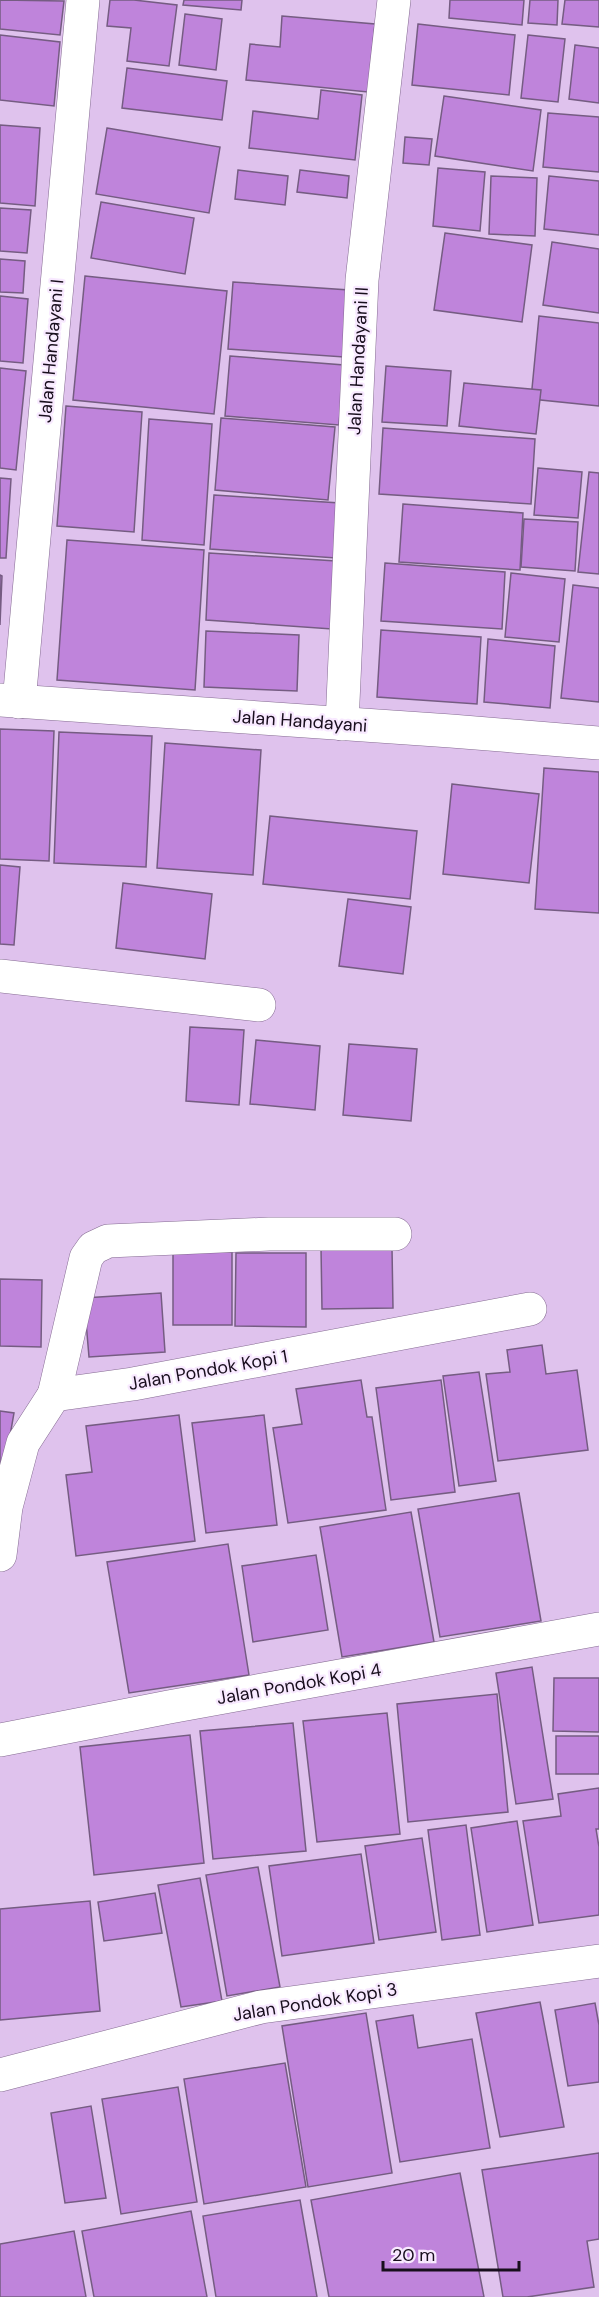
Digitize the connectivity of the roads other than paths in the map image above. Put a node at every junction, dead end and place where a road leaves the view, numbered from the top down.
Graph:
1 (83, 0) edge
2 (394, 0) edge
3 (9, 701) edge
4 (342, 724) junction
5 (599, 743) edge
6 (0, 976) edge
7 (259, 1005) dead end
8 (395, 1234) dead end
9 (530, 1309) dead end
10 (54, 1395) junction
11 (0, 1555) edge
12 (599, 1629) edge
13 (0, 1740) edge
14 (599, 1961) edge
15 (0, 2075) edge

1 - 3 street, Jalan Handayani I
2 - 4 street, Jalan Handayani II
3 - 4 street, Jalan Handayani
4 - 5 street, Jalan Handayani
6 - 7 street
8 - 10 street
9 - 10 street, Jalan Pondok Kopi 1
10 - 11 street
12 - 13 street, Jalan Pondok Kopi 4
14 - 15 street, Jalan Pondok Kopi 3

